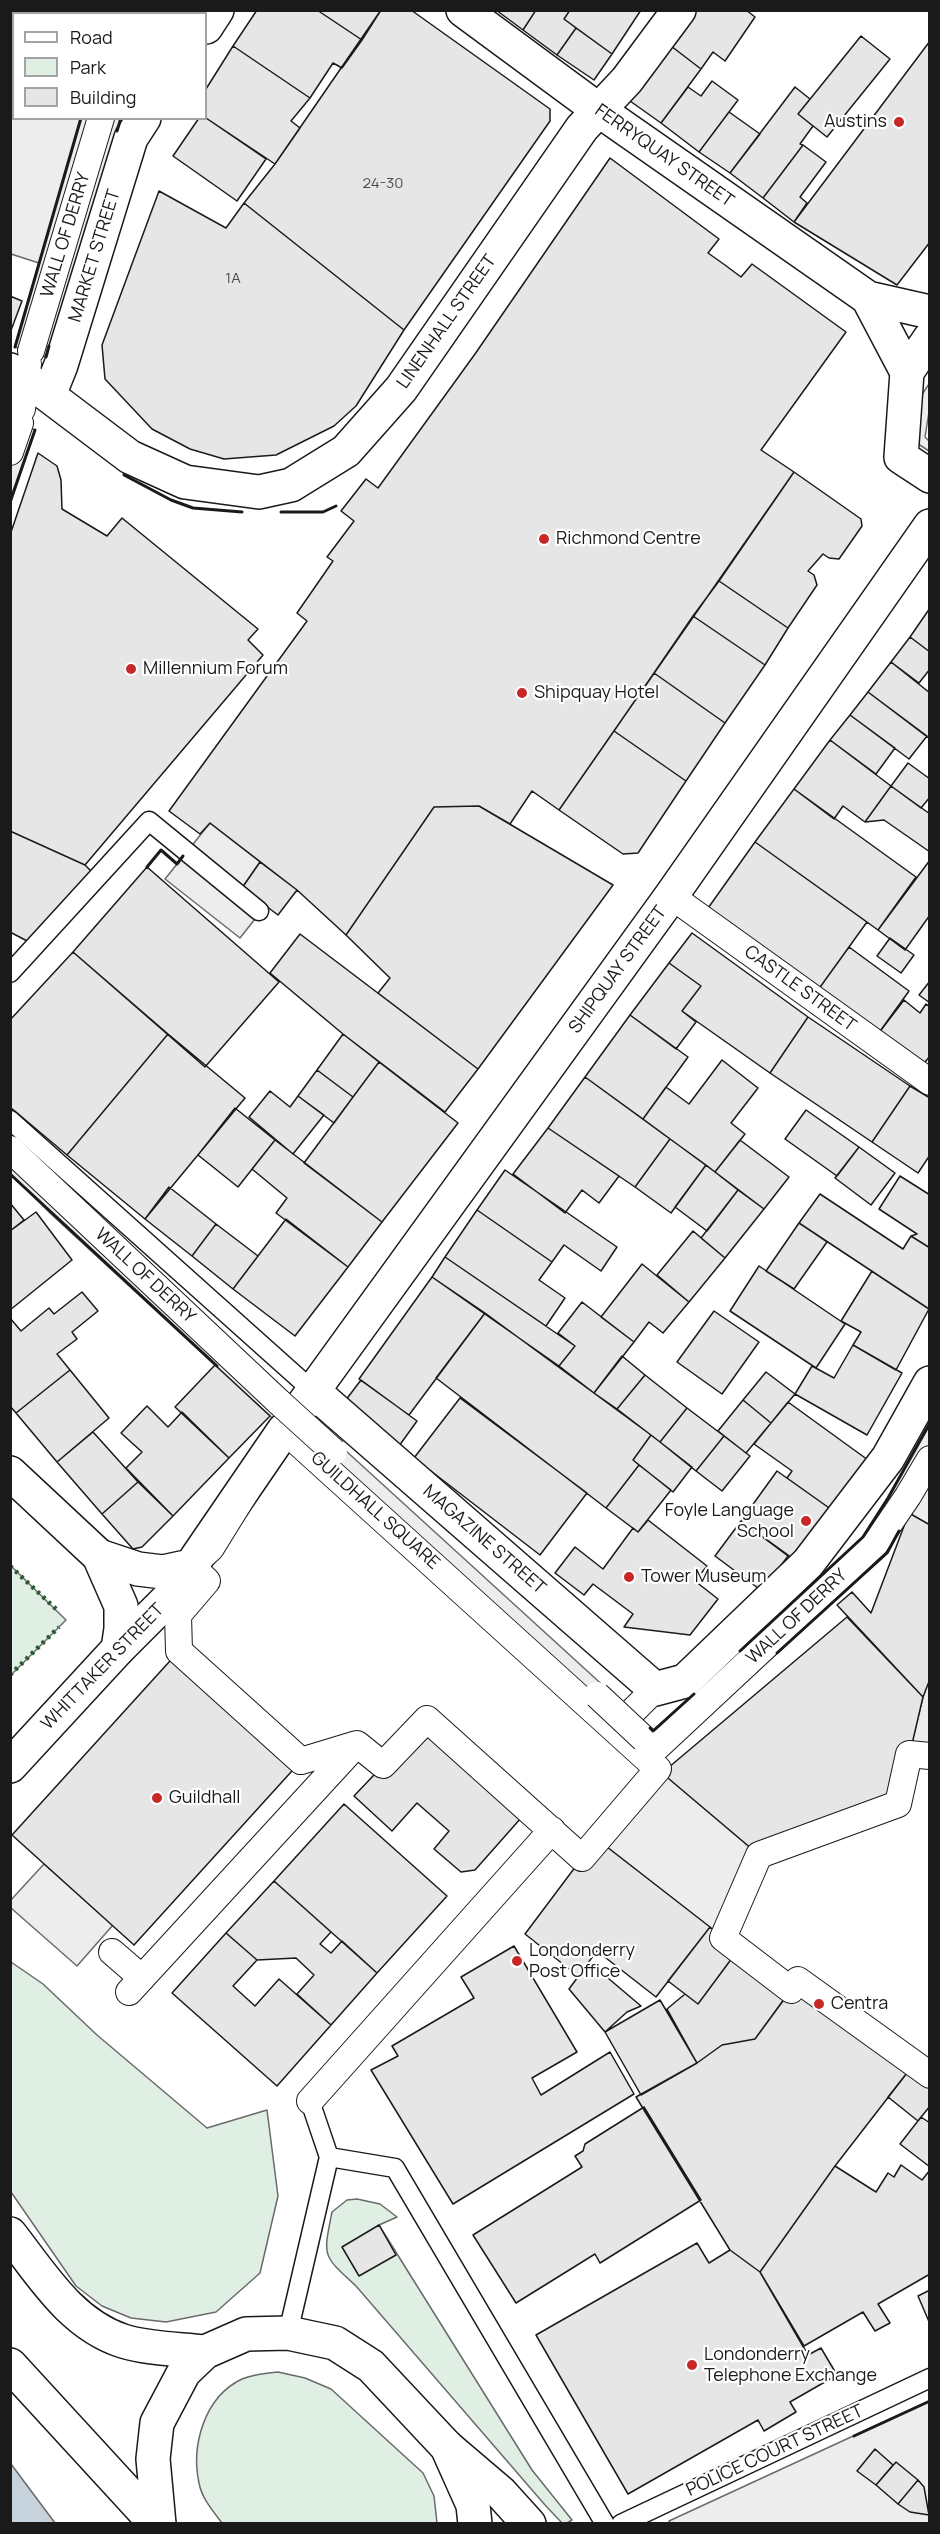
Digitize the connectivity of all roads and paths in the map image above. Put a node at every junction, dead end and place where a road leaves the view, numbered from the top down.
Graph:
1 (217, 10) edge
2 (464, 10) edge
3 (679, 10) edge
4 (207, 25) edge
5 (600, 111) junction
6 (100, 120) edge
7 (143, 120) edge
8 (868, 298) junction
9 (930, 312) edge
10 (930, 338) edge
11 (907, 372) junction
12 (27, 383) edge
13 (10, 452) edge
14 (930, 476) edge
15 (930, 526) edge
16 (671, 896) junction
17 (259, 911) dead end
18 (10, 973) edge
19 (930, 1082) edge
20 (10, 1120) edge
21 (10, 1149) edge
22 (930, 1383) edge
23 (294, 1408) junction
24 (930, 1459) edge
25 (10, 1473) edge
26 (99, 1556) junction
27 (191, 1566) junction
28 (118, 1649) junction
29 (357, 1744) junction
30 (930, 1756) edge
31 (10, 1766) edge
32 (552, 1830) junction
33 (112, 1952) dead end
34 (930, 2075) edge
35 (310, 2101) joint
36 (329, 2157) junction
37 (10, 2234) edge
38 (288, 2333) junction
39 (205, 2352) junction
40 (10, 2366) edge
41 (930, 2378) edge
42 (447, 2447) junction
43 (158, 2523) edge
44 (475, 2523) edge
45 (529, 2523) edge
46 (605, 2523) edge
47 (621, 2523) edge

1 - 4 main road
2 - 5 main road, FERRYQUAY STREET
3 - 5 main road, LINENHALL STREET
5 - 8 main road, FERRYQUAY STREET
5 - 12 main road, LINENHALL STREET
6 - 12 street, WALL OF DERRY
7 - 12 main road, MARKET STREET
8 - 9 main road, FERRYQUAY STREET
8 - 11 main road, FERRYQUAY STREET
10 - 11 main road
11 - 14 main road
12 - 13 street, WALL OF DERRY
15 - 16 main road, SHIPQUAY STREET
16 - 19 street, CASTLE STREET
16 - 23 main road, SHIPQUAY STREET
17 - 18 lane
20 - 23 lane
21 - 23 street, WALL OF DERRY
22 - 23 main road, MAGAZINE STREET
23 - 24 street, WALL OF DERRY, bridge
23 - 27 main road, SHIPQUAY STREET
23 - 32 street, GUILDHALL SQUARE
25 - 26 main road
26 - 27 main road
26 - 28 main road
27 - 28 main road, WHITTAKER STREET
27 - 29 street
28 - 31 main road, WHITTAKER STREET
29 - 32 street, GUILDHALL SQUARE
29 - 33 street
30 - 34 street
32 - 35 street
35 - 36 lane
36 - 38 lane
36 - 46 lane
37 - 39 main road
38 - 39 main road
38 - 42 main road
39 - 43 main road
40 - 43 main road
41 - 47 lane, POLICE COURT STREET
42 - 44 main road
42 - 45 main road

